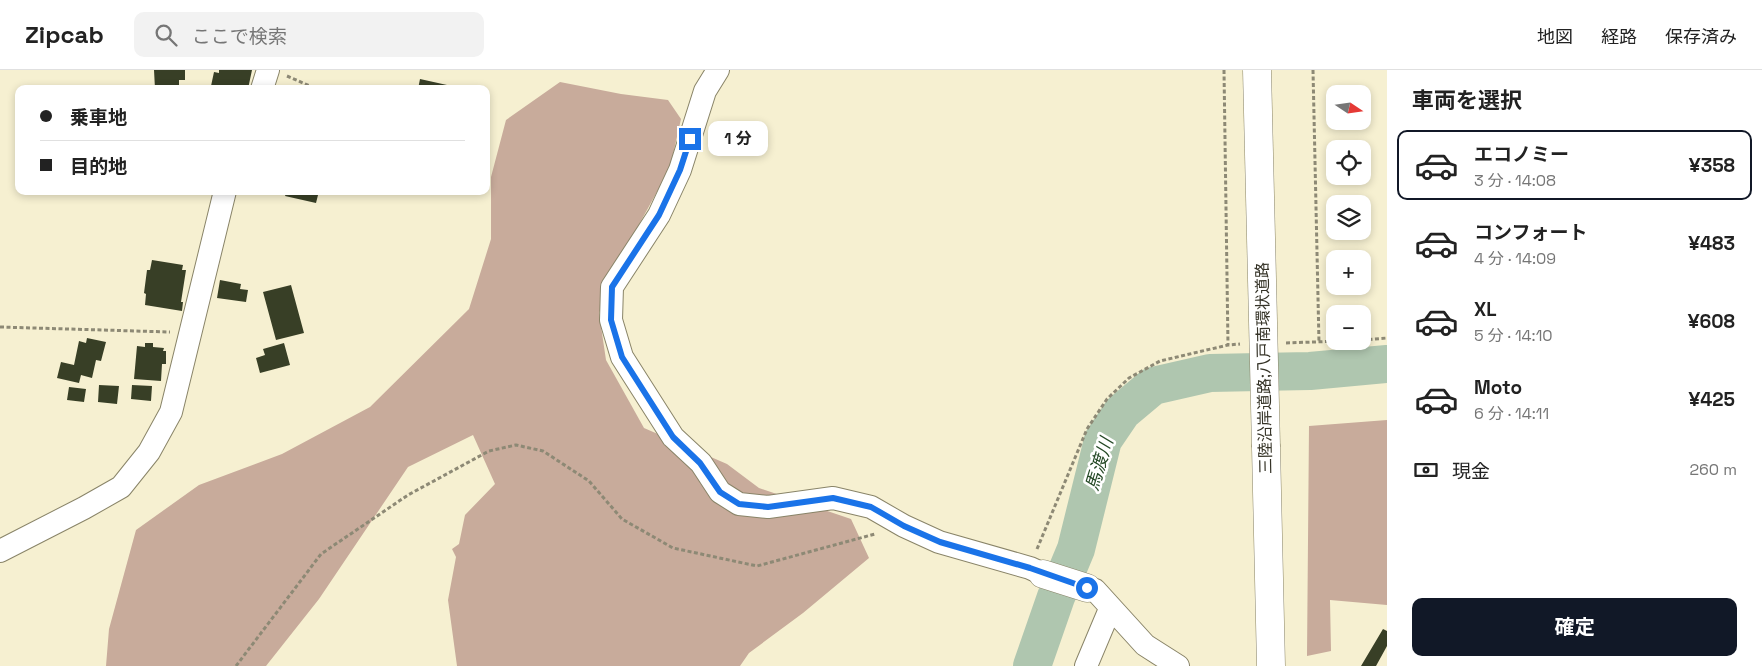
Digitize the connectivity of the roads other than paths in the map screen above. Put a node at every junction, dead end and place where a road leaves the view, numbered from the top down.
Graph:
1 (268, 70) edge
2 (718, 70) edge
3 (1257, 70) edge
4 (263, 85) edge
5 (224, 195) edge
6 (0, 551) edge
7 (1036, 571) joint
8 (1087, 588) joint
9 (1110, 609) junction
10 (1086, 666) edge
11 (1178, 666) edge
12 (1271, 666) edge

1 - 4 street
2 - 7 street
3 - 12 main road, 三陸沿岸道路;八戸南環状道路, bridge
5 - 6 street
7 - 8 main road
8 - 9 street
9 - 10 street
9 - 11 street

